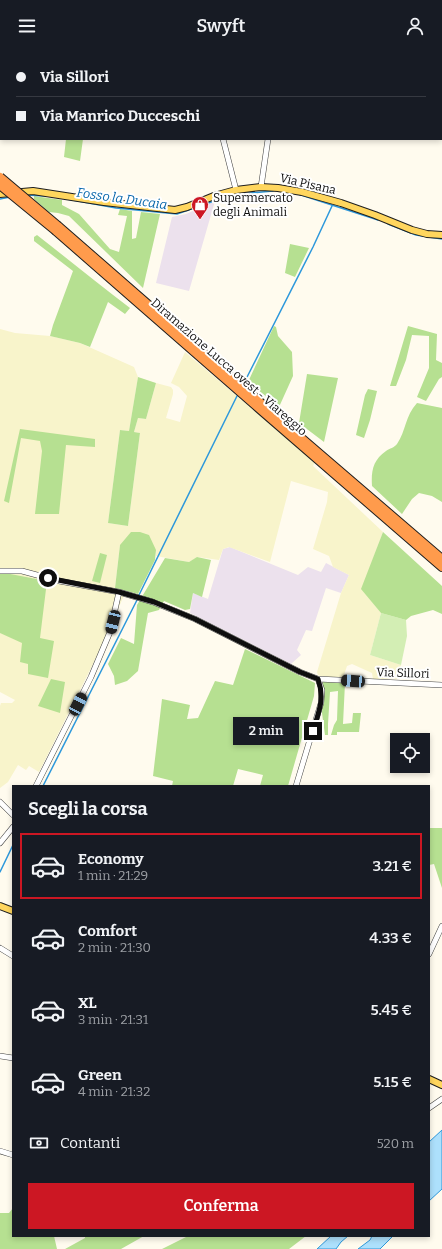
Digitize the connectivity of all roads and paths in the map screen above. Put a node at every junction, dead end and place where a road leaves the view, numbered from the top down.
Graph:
1 (223, 140) edge
2 (268, 140) edge
3 (0, 177) edge
4 (0, 184) edge
5 (261, 187) junction
6 (236, 190) junction
7 (0, 194) edge
8 (57, 229) junction
9 (442, 235) edge
10 (442, 559) edge
11 (442, 567) edge
12 (0, 571) edge
13 (119, 592) junction
14 (318, 679) junction
15 (442, 685) edge
16 (37, 785) edge
17 (296, 785) edge
18 (0, 802) edge
19 (12, 814) edge
20 (12, 828) edge
21 (0, 843) edge
22 (0, 906) edge
23 (12, 911) edge
24 (442, 926) edge
25 (0, 948) edge
26 (430, 952) edge
27 (12, 955) edge
28 (0, 1056) edge
29 (12, 1058) edge
30 (430, 1079) edge
31 (442, 1085) edge
32 (442, 1099) edge
33 (430, 1107) edge
34 (0, 1151) edge
35 (12, 1155) edge

1 - 6 street
2 - 5 street
3 - 8 highway, Diramazione Lucca ovest - Viareggio, bridge
4 - 8 highway, Diramazione Lucca ovest - Viareggio, bridge
5 - 6 main road, Via Pisana
5 - 9 main road, Via Pisana
6 - 7 main road, Via Pisana
8 - 10 highway, Diramazione Lucca ovest - Viareggio
8 - 11 highway, Diramazione Lucca ovest - Viareggio
12 - 13 street, Via Sillori
13 - 14 street, Via Sillori
13 - 16 street
14 - 15 street, Via Sillori
14 - 17 street
18 - 19 street
20 - 21 street
22 - 23 main road
24 - 26 street
25 - 27 street
28 - 29 street
30 - 31 main road
32 - 33 street
34 - 35 street

